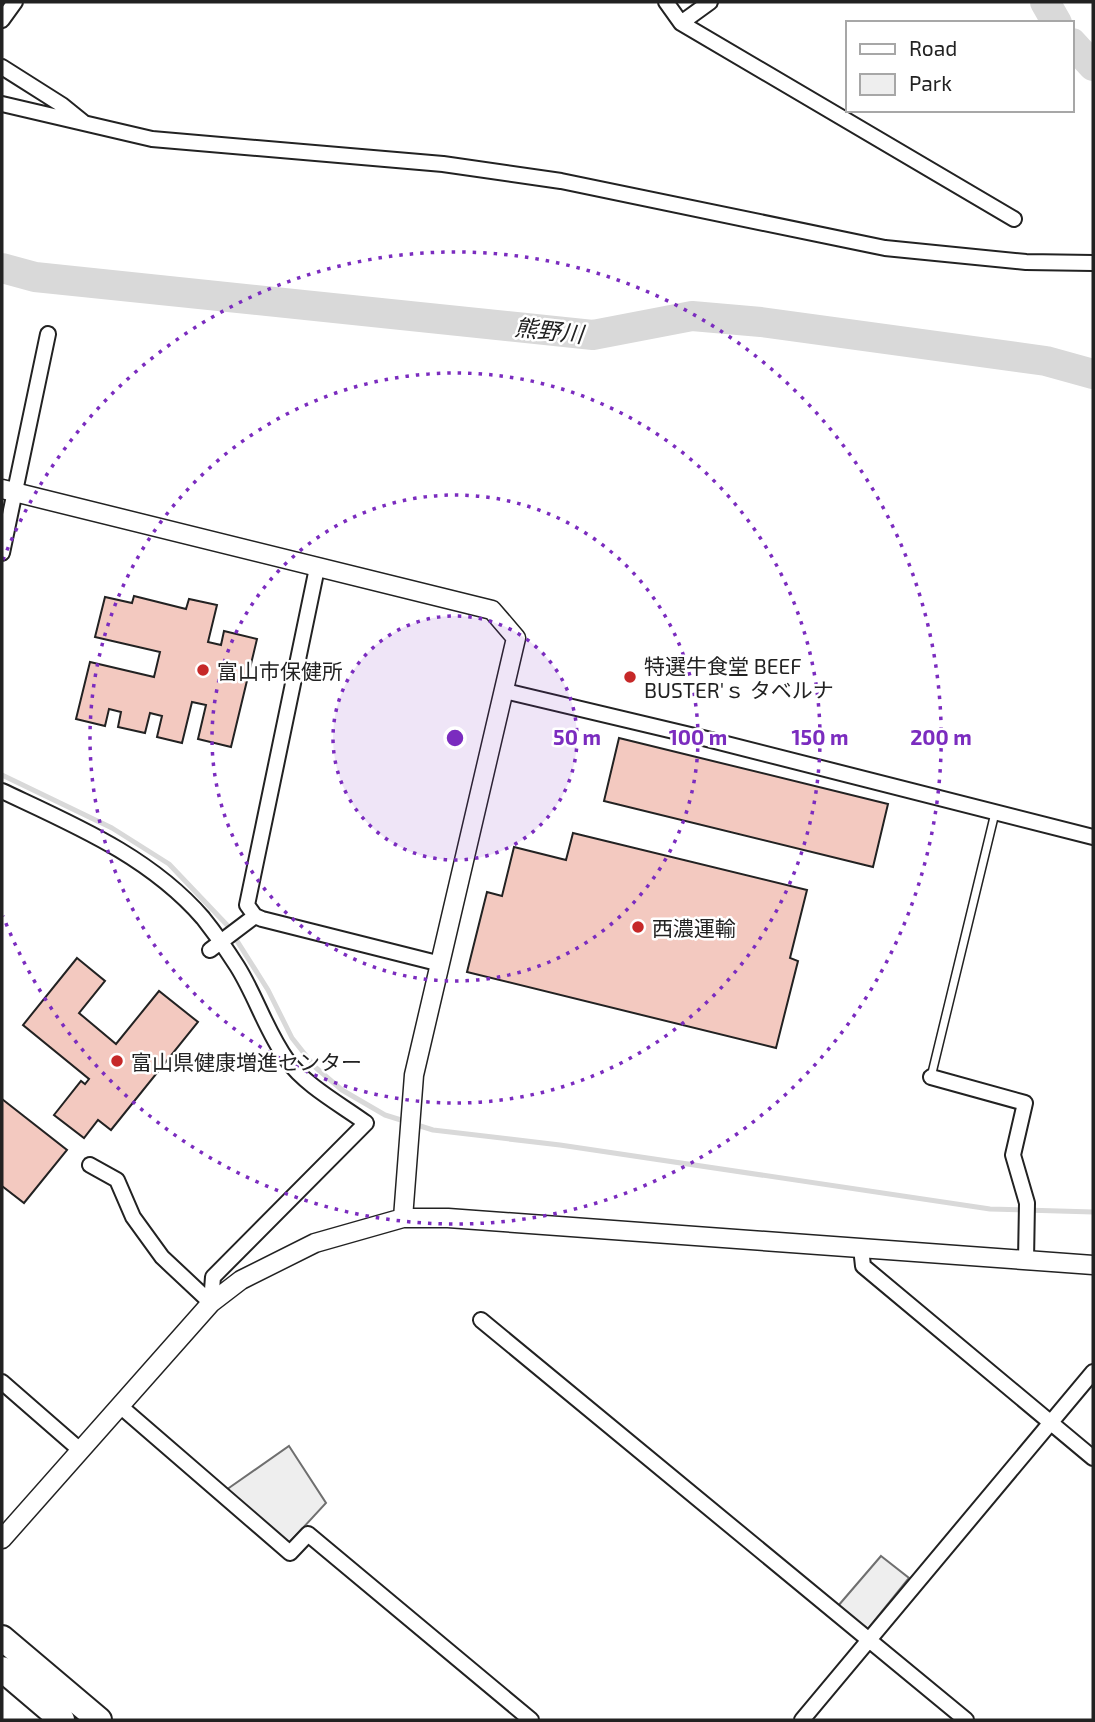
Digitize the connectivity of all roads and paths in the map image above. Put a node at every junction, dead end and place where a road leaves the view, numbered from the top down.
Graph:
1 (15, 2) edge
2 (666, 2) edge
3 (710, 2) edge
4 (2, 20) edge
5 (681, 23) junction
6 (2, 67) edge
7 (2, 104) edge
8 (86, 125) junction
9 (1014, 219) dead end
10 (1093, 263) edge
11 (48, 334) dead end
12 (8, 490) edge
13 (2, 553) edge
14 (317, 568) junction
15 (505, 691) junction
16 (2, 791) edge
17 (996, 812) junction
18 (1093, 837) edge
19 (254, 916) junction
20 (215, 946) junction
21 (441, 964) junction
22 (931, 1077) joint
23 (90, 1165) dead end
24 (403, 1219) junction
25 (861, 1248) junction
26 (1026, 1260) junction
27 (1093, 1265) edge
28 (211, 1303) junction
29 (481, 1320) dead end
30 (1093, 1372) edge
31 (2, 1382) edge
32 (120, 1406) junction
33 (1051, 1422) junction
34 (80, 1450) junction
35 (1093, 1458) edge
36 (2, 1538) edge
37 (2, 1638) edge
38 (870, 1639) junction
39 (2, 1669) edge
40 (62, 1720) edge
41 (99, 1720) edge
42 (531, 1720) edge
43 (802, 1720) edge
44 (966, 1720) edge

1 - 4 street
2 - 5 street
3 - 5 street
5 - 9 street
6 - 8 street
7 - 8 street
8 - 10 street
11 - 12 street
12 - 13 street
12 - 14 street
14 - 15 street
14 - 19 street
15 - 17 street
15 - 21 street
16 - 20 street
17 - 18 street
17 - 22 lane
19 - 20 street
19 - 21 street
20 - 28 street
21 - 24 street
22 - 26 street
23 - 28 street
24 - 25 street
24 - 28 street
25 - 26 street
25 - 33 street
26 - 27 street
28 - 32 street
29 - 38 street
30 - 33 street
31 - 34 street
32 - 34 street
32 - 42 street
33 - 35 street
33 - 38 street
34 - 36 street
37 - 41 highway
38 - 43 street
38 - 44 street
39 - 40 highway

